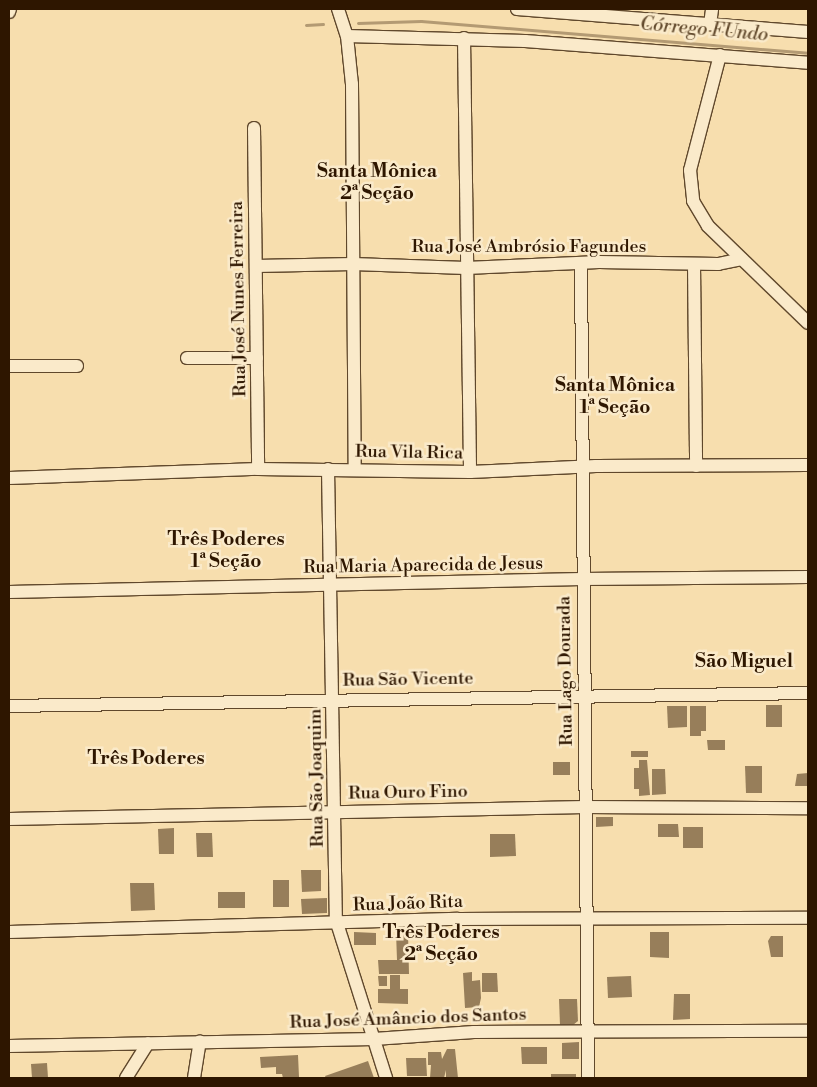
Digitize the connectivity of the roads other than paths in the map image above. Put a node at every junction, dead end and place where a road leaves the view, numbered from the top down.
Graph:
1 (517, 9) edge
2 (712, 9) edge
3 (342, 17) edge
4 (710, 24) junction
5 (808, 32) edge
6 (464, 38) junction
7 (720, 55) junction
8 (808, 63) edge
9 (254, 128) dead end
10 (741, 259) junction
11 (581, 263) junction
12 (353, 264) junction
13 (694, 264) junction
14 (256, 266) junction
15 (466, 268) junction
16 (808, 323) edge
17 (186, 358) dead end
18 (257, 358) junction
19 (9, 366) edge
20 (77, 366) dead end
21 (808, 465) edge
22 (581, 466) junction
23 (696, 466) junction
24 (258, 469) junction
25 (328, 469) junction
26 (355, 470) junction
27 (470, 472) junction
28 (9, 478) edge
29 (808, 578) edge
30 (582, 579) junction
31 (331, 586) junction
32 (9, 592) edge
33 (808, 693) edge
34 (584, 694) junction
35 (333, 699) junction
36 (9, 706) edge
37 (585, 807) junction
38 (808, 808) edge
39 (335, 812) junction
40 (9, 819) edge
41 (808, 918) edge
42 (586, 921) junction
43 (337, 925) junction
44 (9, 932) edge
45 (808, 1031) edge
46 (588, 1033) junction
47 (374, 1038) junction
48 (200, 1041) junction
49 (148, 1043) junction
50 (9, 1046) edge
51 (126, 1078) edge
52 (194, 1078) edge
53 (386, 1078) edge
54 (588, 1078) edge

1 - 4 street
2 - 4 street
3 - 6 street
3 - 12 street
4 - 5 street
6 - 7 street
6 - 15 street
7 - 8 street
7 - 10 street
9 - 14 street, Rua José Nunes Ferreira
10 - 13 street, Rua José Ambrósio Fagundes
10 - 16 street
11 - 13 street, Rua José Ambrósio Fagundes
11 - 15 street, Rua José Ambrósio Fagundes
11 - 22 street, Rua Lago Dourada
12 - 14 street, Rua José Ambrósio Fagundes
12 - 15 street, Rua José Ambrósio Fagundes
12 - 26 street
13 - 23 street
14 - 18 street, Rua José Nunes Ferreira
15 - 27 street
17 - 18 street
18 - 24 street, Rua José Nunes Ferreira
19 - 20 street
21 - 23 street, Rua Vila Rica
22 - 23 street, Rua Vila Rica
22 - 27 street, Rua Vila Rica
22 - 30 street, Rua Lago Dourada
24 - 25 street, Rua Vila Rica
24 - 28 street, Rua Vila Rica
25 - 26 street, Rua Vila Rica
25 - 31 street, Rua São Joaquim
26 - 27 street, Rua Vila Rica
29 - 30 street, Rua Maria Aparecida de Jesus
30 - 31 street, Rua Maria Aparecida de Jesus
30 - 34 street, Rua Lago Dourada
31 - 32 street, Rua Maria Aparecida de Jesus
31 - 35 street, Rua São Joaquim
33 - 34 street, Rua São Vicente
34 - 35 street, Rua São Vicente
34 - 37 street, Rua Lago Dourada
35 - 36 street, Rua São Vicente
35 - 39 street, Rua São Joaquim
37 - 38 street, Rua Ouro Fino
37 - 39 street, Rua Ouro Fino
37 - 42 street, Rua Lago Dourada
39 - 40 street, Rua Ouro Fino
39 - 43 street, Rua São Joaquim
41 - 42 street, Rua João Rita
42 - 43 street, Rua João Rita
42 - 46 street, Rua Lago Dourada
43 - 44 street, Rua João Rita
43 - 47 street, Rua São Joaquim
45 - 46 street, Rua José Amâncio dos Santos
46 - 47 street, Rua José Amâncio dos Santos
46 - 54 street, Rua Lago Dourada
47 - 48 street, Rua José Amâncio dos Santos
47 - 53 street, Rua São Joaquim
48 - 49 street, Rua José Amâncio dos Santos
48 - 52 street
49 - 50 street, Rua José Amâncio dos Santos
49 - 51 street

